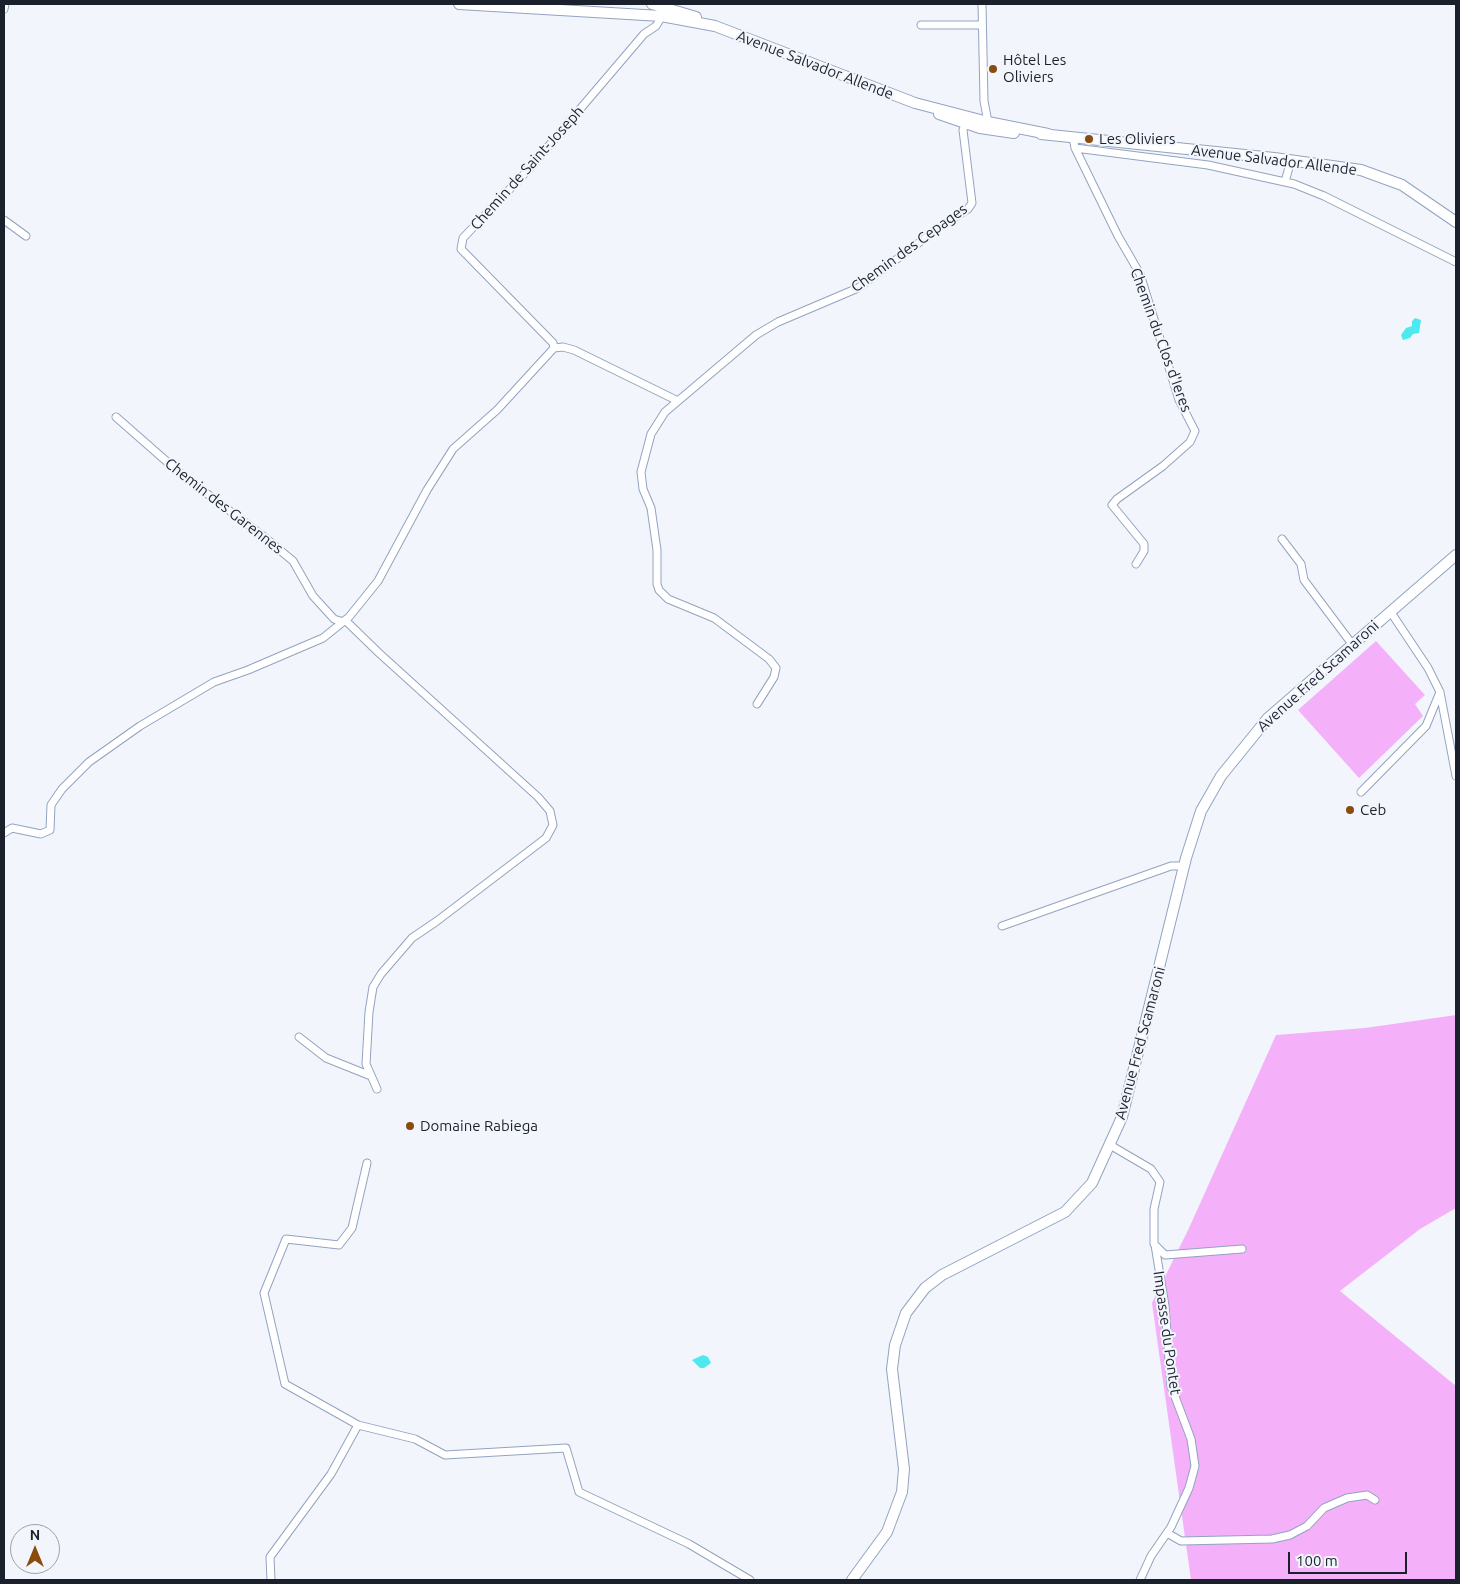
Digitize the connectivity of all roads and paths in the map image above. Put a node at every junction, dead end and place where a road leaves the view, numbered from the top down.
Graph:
1 (5, 4) edge
2 (460, 4) edge
3 (652, 4) edge
4 (982, 4) edge
5 (478, 5) edge
6 (4, 9) edge
7 (690, 15) junction
8 (661, 16) junction
9 (921, 25) dead end
10 (982, 25) junction
11 (715, 26) junction
12 (984, 101) junction
13 (915, 103) junction
14 (977, 123) junction
15 (1073, 137) junction
16 (1075, 148) junction
17 (1291, 160) junction
18 (1285, 182) junction
19 (4, 220) edge
20 (1456, 222) edge
21 (26, 236) dead end
22 (1455, 258) edge
23 (554, 348) junction
24 (678, 400) junction
25 (116, 417) dead end
26 (1282, 539) dead end
27 (1456, 555) edge
28 (1136, 564) dead end
29 (1390, 611) junction
30 (344, 621) junction
31 (1352, 644) junction
32 (1440, 692) junction
33 (756, 704) dead end
34 (1455, 772) edge
35 (1361, 792) dead end
36 (4, 833) edge
37 (1184, 866) junction
38 (1002, 926) dead end
39 (299, 1037) dead end
40 (371, 1076) junction
41 (376, 1089) dead end
42 (1110, 1146) junction
43 (367, 1163) dead end
44 (1155, 1245) junction
45 (1242, 1249) dead end
46 (358, 1425) junction
47 (1376, 1500) dead end
48 (1167, 1533) junction
49 (271, 1580) edge
50 (750, 1580) edge
51 (852, 1580) edge
52 (1140, 1580) edge

1 - 6 street
2 - 5 main road, Avenue Salvador Allende
3 - 7 main road, Avenue Salvador Allende
4 - 10 street
5 - 8 main road, Avenue Salvador Allende
7 - 8 street
7 - 11 main road, Avenue Salvador Allende
8 - 11 main road, Avenue Salvador Allende
8 - 23 street, Chemin de Saint-Joseph
9 - 10 street
10 - 12 street
11 - 13 main road, Avenue Salvador Allende
12 - 14 street
12 - 14 street
13 - 14 main road, Avenue Salvador Allende
13 - 14 main road, Avenue Salvador Allende
14 - 15 main road, Avenue Salvador Allende
14 - 24 street, Chemin des Cepages
15 - 16 street, Chemin du Clos d'Ieres
15 - 17 main road, Avenue Salvador Allende
16 - 18 street
16 - 28 street, Chemin du Clos d'Ieres
17 - 18 street
17 - 20 main road, Avenue Salvador Allende
18 - 22 street
19 - 21 street
23 - 24 street
23 - 30 street
24 - 33 street, Chemin des Cepages
25 - 30 street, Chemin des Garennes
26 - 31 street
27 - 29 main road, Avenue Fred Scamaroni
29 - 31 main road, Avenue Fred Scamaroni
29 - 32 street
30 - 36 street
30 - 40 street, Chemin des Garennes
31 - 37 main road, Avenue Fred Scamaroni
32 - 34 street
32 - 35 street
37 - 38 street
37 - 42 main road, Avenue Fred Scamaroni
39 - 40 street
40 - 41 street, Chemin des Garennes
42 - 44 street, Impasse du Pontet
42 - 51 main road, Avenue Fred Scamaroni
43 - 46 street
44 - 45 street, Impasse du Pontet
44 - 48 street, Impasse du Pontet
46 - 49 street
46 - 50 street
47 - 48 street
48 - 52 street, Impasse du Pontet

